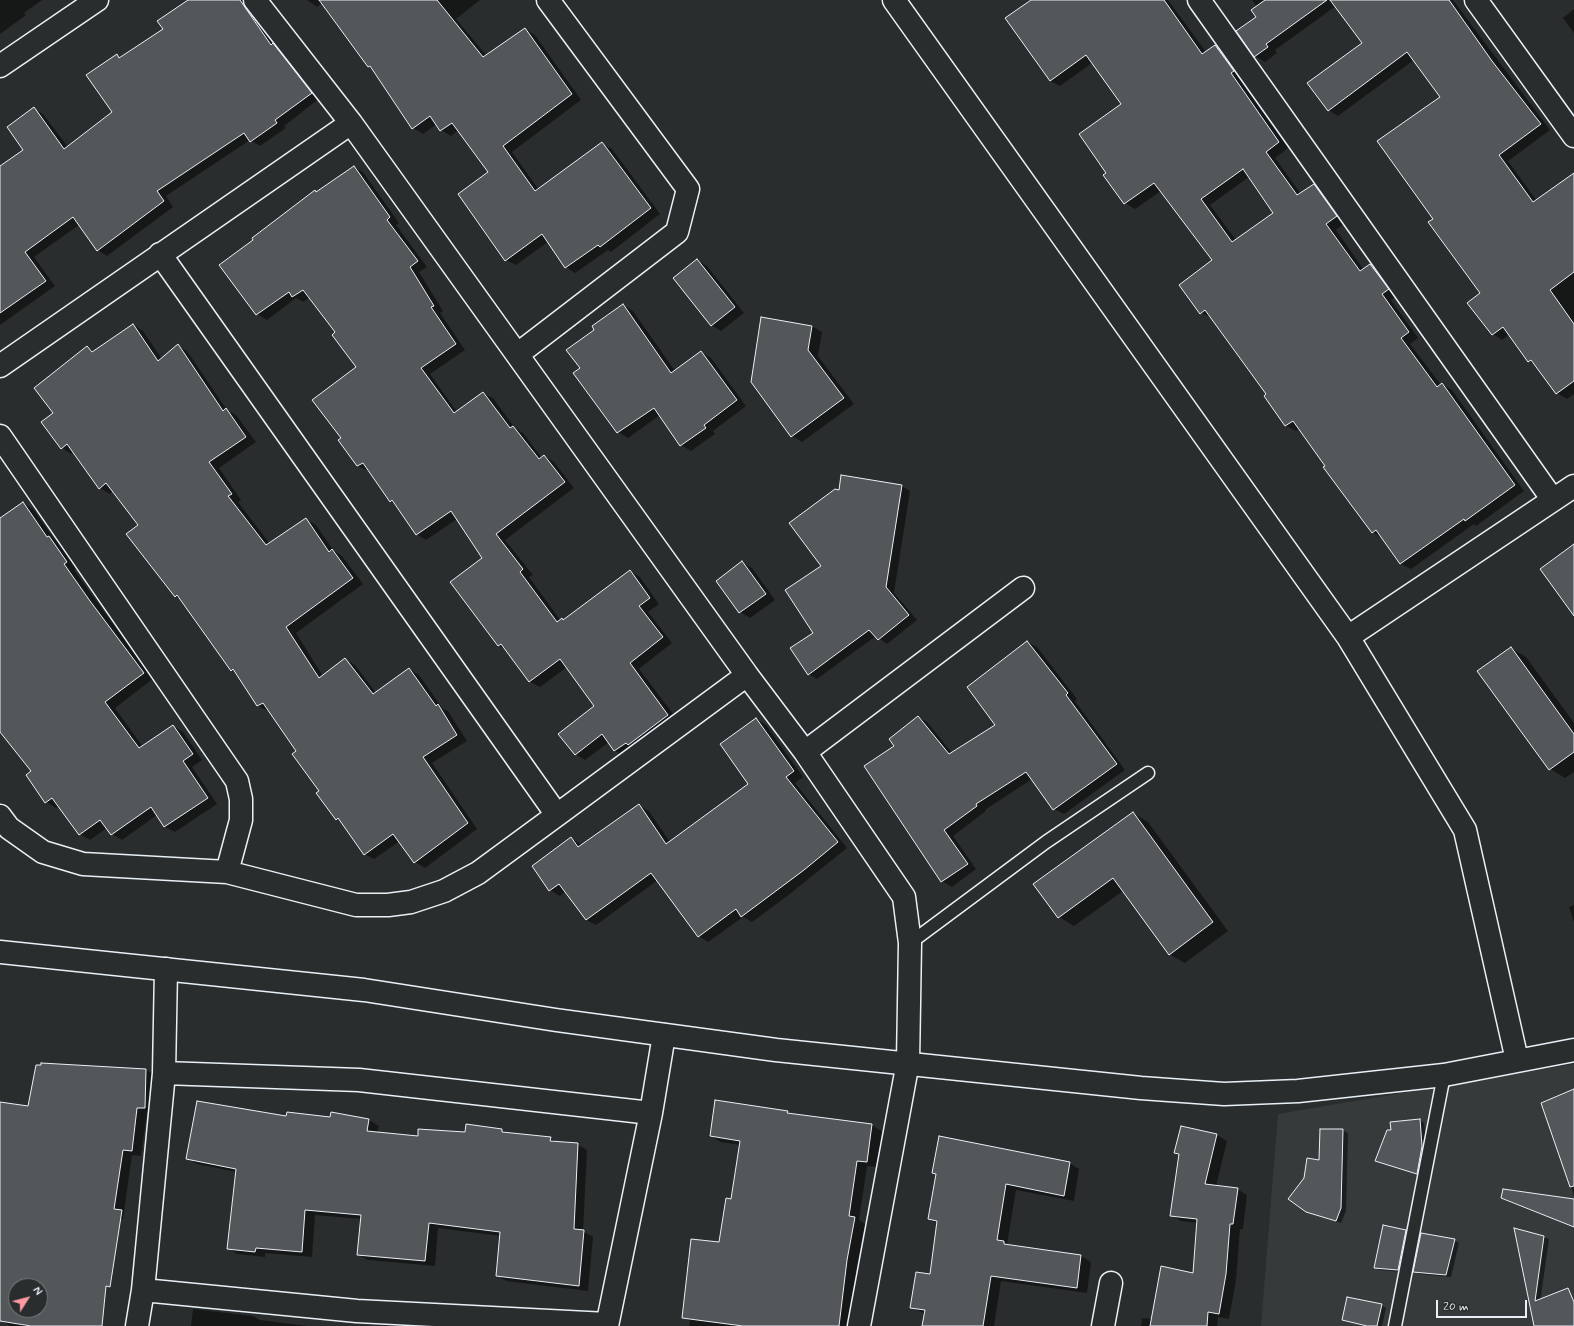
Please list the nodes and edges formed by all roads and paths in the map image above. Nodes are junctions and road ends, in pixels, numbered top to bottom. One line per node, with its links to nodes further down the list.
1 (97, 0): 7 (street)
2 (255, 0): 8 (street)
3 (548, 0): 11 (street)
4 (894, 0): 17 (street)
5 (1199, 0): 15 (street)
6 (1476, 0): 9 (street)
7 (0, 66)
8 (351, 123): 10 (street); 11 (street)
9 (1574, 136)
10 (160, 254): 12 (street); 21 (street)
11 (518, 354): 18 (street)
12 (0, 366)
13 (0, 436): 23 (street)
14 (1574, 486): 15 (street)
15 (1553, 500): 17 (street)
16 (1023, 588): 19 (street)
17 (1348, 637): 29 (street)
18 (747, 675): 19 (street); 21 (street)
19 (805, 752): 24 (street)
20 (1148, 773): 24 (lane)
21 (557, 815): 23 (street)
22 (0, 816): 23 (street)
23 (227, 872)
24 (910, 943): 30 (street)
25 (0, 952): 26 (street)
26 (166, 969): 27 (street); 31 (street)
27 (664, 1035): 30 (street); 33 (street)
28 (1574, 1050): 29 (street)
29 (1517, 1060): 32 (street)
30 (908, 1062): 32 (street); 39 (street)
31 (164, 1073): 33 (street); 35 (street)
32 (1444, 1075): 41 (lane)
33 (651, 1112): 37 (street)
34 (1111, 1283): 40 (street)
35 (142, 1290): 36 (street); 38 (street)
36 (356, 1318): 37 (street)
37 (607, 1325)
38 (137, 1326)
39 (859, 1326)
40 (1103, 1326)
41 (1395, 1326)

